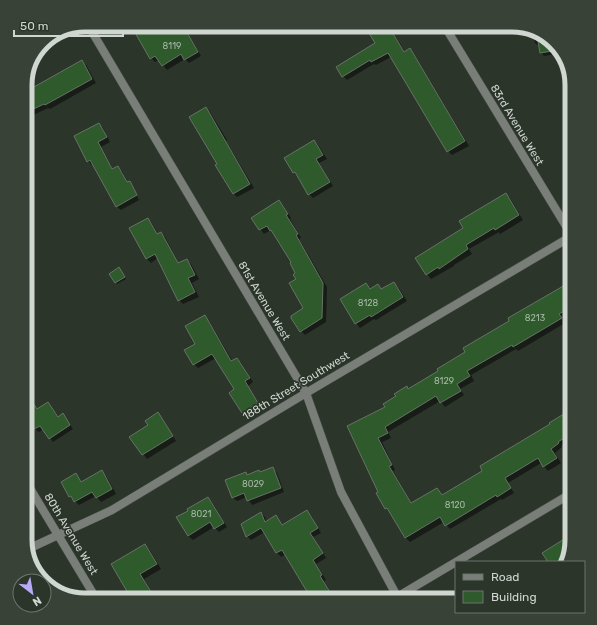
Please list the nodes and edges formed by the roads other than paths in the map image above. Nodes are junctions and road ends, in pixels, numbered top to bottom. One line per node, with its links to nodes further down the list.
1 (92, 32): 5 (street, 81st Avenue West)
2 (448, 32): 3 (street, 83rd Avenue West)
3 (565, 224)
4 (565, 240): 5 (street, 188th Street Southwest)
5 (306, 393): 8 (street, 188th Street Southwest); 13 (street, 81st Avenue West)
6 (32, 491): 8 (street, 80th Avenue West)
7 (565, 497): 10 (street)
8 (59, 535): 9 (street, 188th Street Southwest); 12 (street, 80th Avenue West)
9 (33, 547)
10 (458, 561)
11 (455, 563): 14 (street)
12 (93, 593)
13 (395, 593)
14 (407, 593)

